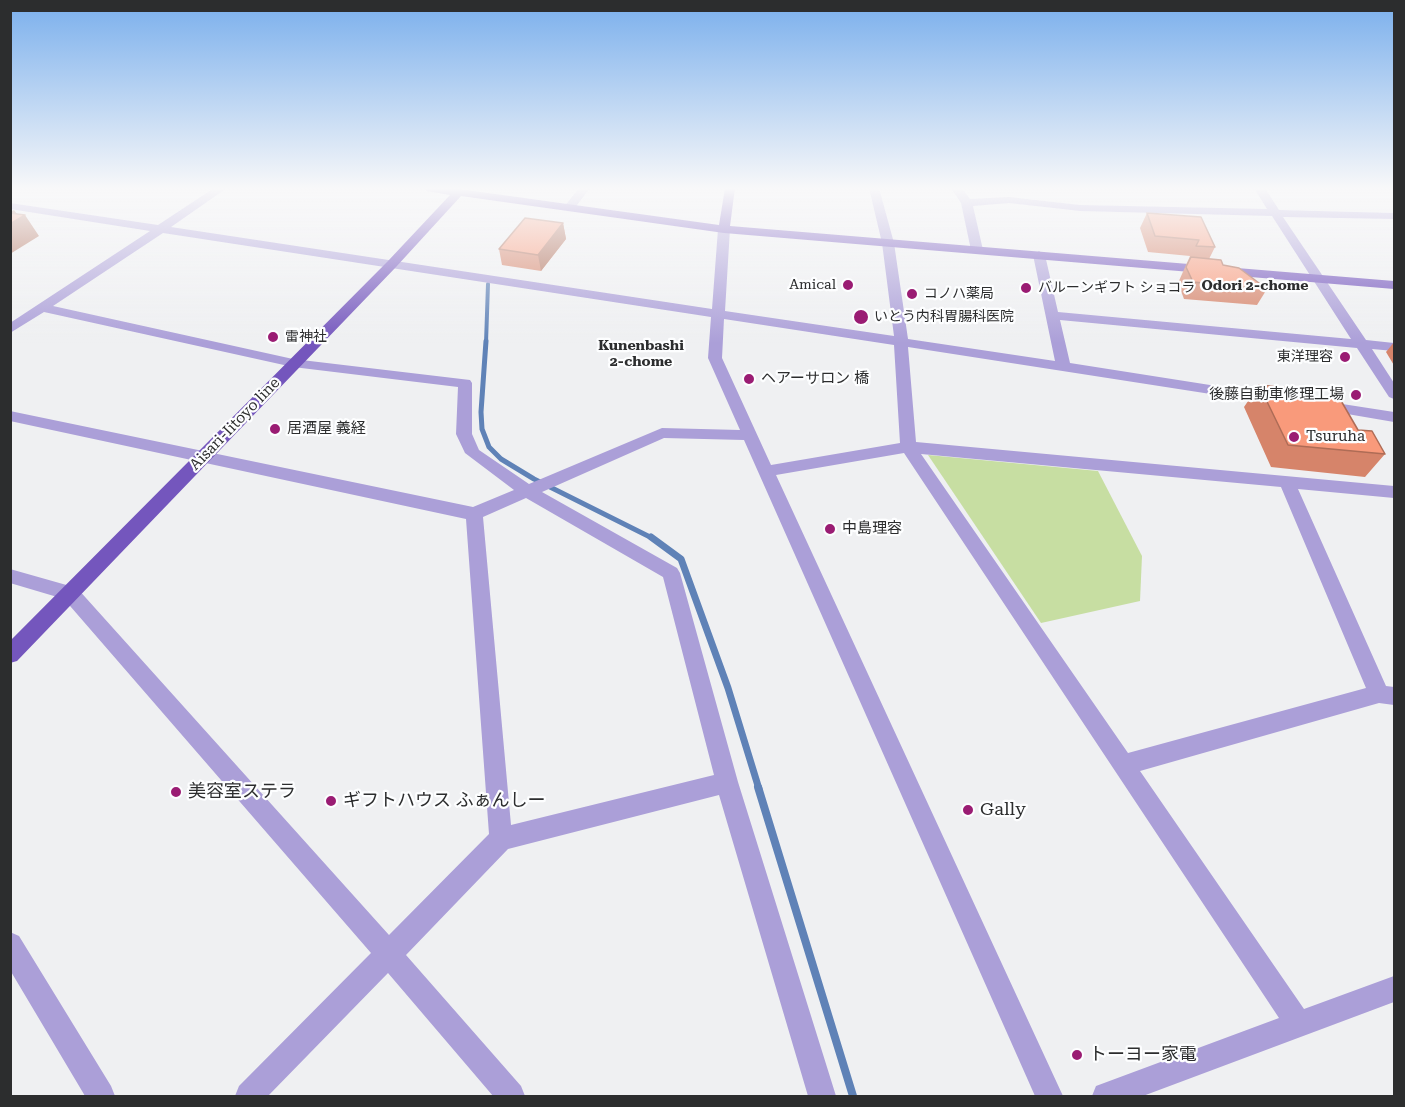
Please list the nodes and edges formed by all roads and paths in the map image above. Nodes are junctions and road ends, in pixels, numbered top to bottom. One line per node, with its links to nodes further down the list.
1 (143, 240): 15 (street)
2 (235, 240): 12 (street)
3 (414, 240): 12 (main road, Aisari-Iitoyo line)
4 (723, 240): 16 (street)
5 (849, 240): 9 (main road)
6 (887, 240): 9 (street)
7 (975, 240): 10 (street)
8 (1293, 240): 13 (street)
9 (888, 243): 10 (main road); 19 (street)
10 (977, 250): 11 (main road)
11 (1039, 255): 13 (main road); 17 (street)
12 (392, 264): 16 (street); 22 (main road, Aisari-Iitoyo line)
13 (1319, 279): 14 (main road); 20 (street)
14 (1395, 285)
15 (42, 308): 18 (street); 22 (street)
16 (717, 315): 19 (street); 29 (street)
17 (1052, 315): 20 (street); 23 (street)
18 (10, 330)
19 (901, 340): 23 (street); 30 (street)
20 (1360, 344): 21 (street); 24 (street)
21 (1395, 347)
22 (293, 363): 31 (main road, Aisari-Iitoyo line); 34 (street)
23 (1063, 366): 25 (street)
24 (1395, 394)
25 (1288, 401)
26 (1312, 404): 28 (street)
27 (10, 416): 31 (street)
28 (1395, 417)
29 (749, 435): 32 (street); 34 (street)
30 (908, 447): 32 (street); 33 (street); 41 (street)
31 (205, 456): 36 (street); 38 (main road, Aisari-Iitoyo line)
32 (767, 471): 52 (street)
33 (1287, 482): 35 (street); 40 (street)
34 (529, 492): 36 (street); 42 (street)
35 (1395, 492)
36 (474, 514): 43 (street)
37 (10, 576): 38 (street)
38 (70, 593): 39 (main road, Aisari-Iitoyo line); 45 (street)
39 (10, 655)
40 (1387, 695): 41 (street)
41 (1123, 765): 47 (street)
42 (727, 782): 43 (street); 51 (street)
43 (501, 839): 45 (street)
44 (10, 945): 48 (street)
45 (388, 954): 49 (street); 50 (street)
46 (1395, 989): 47 (street)
47 (1299, 1025): 53 (street)
48 (101, 1096)
49 (249, 1096)
50 (511, 1096)
51 (822, 1096)
52 (1048, 1096)
53 (1106, 1096)

